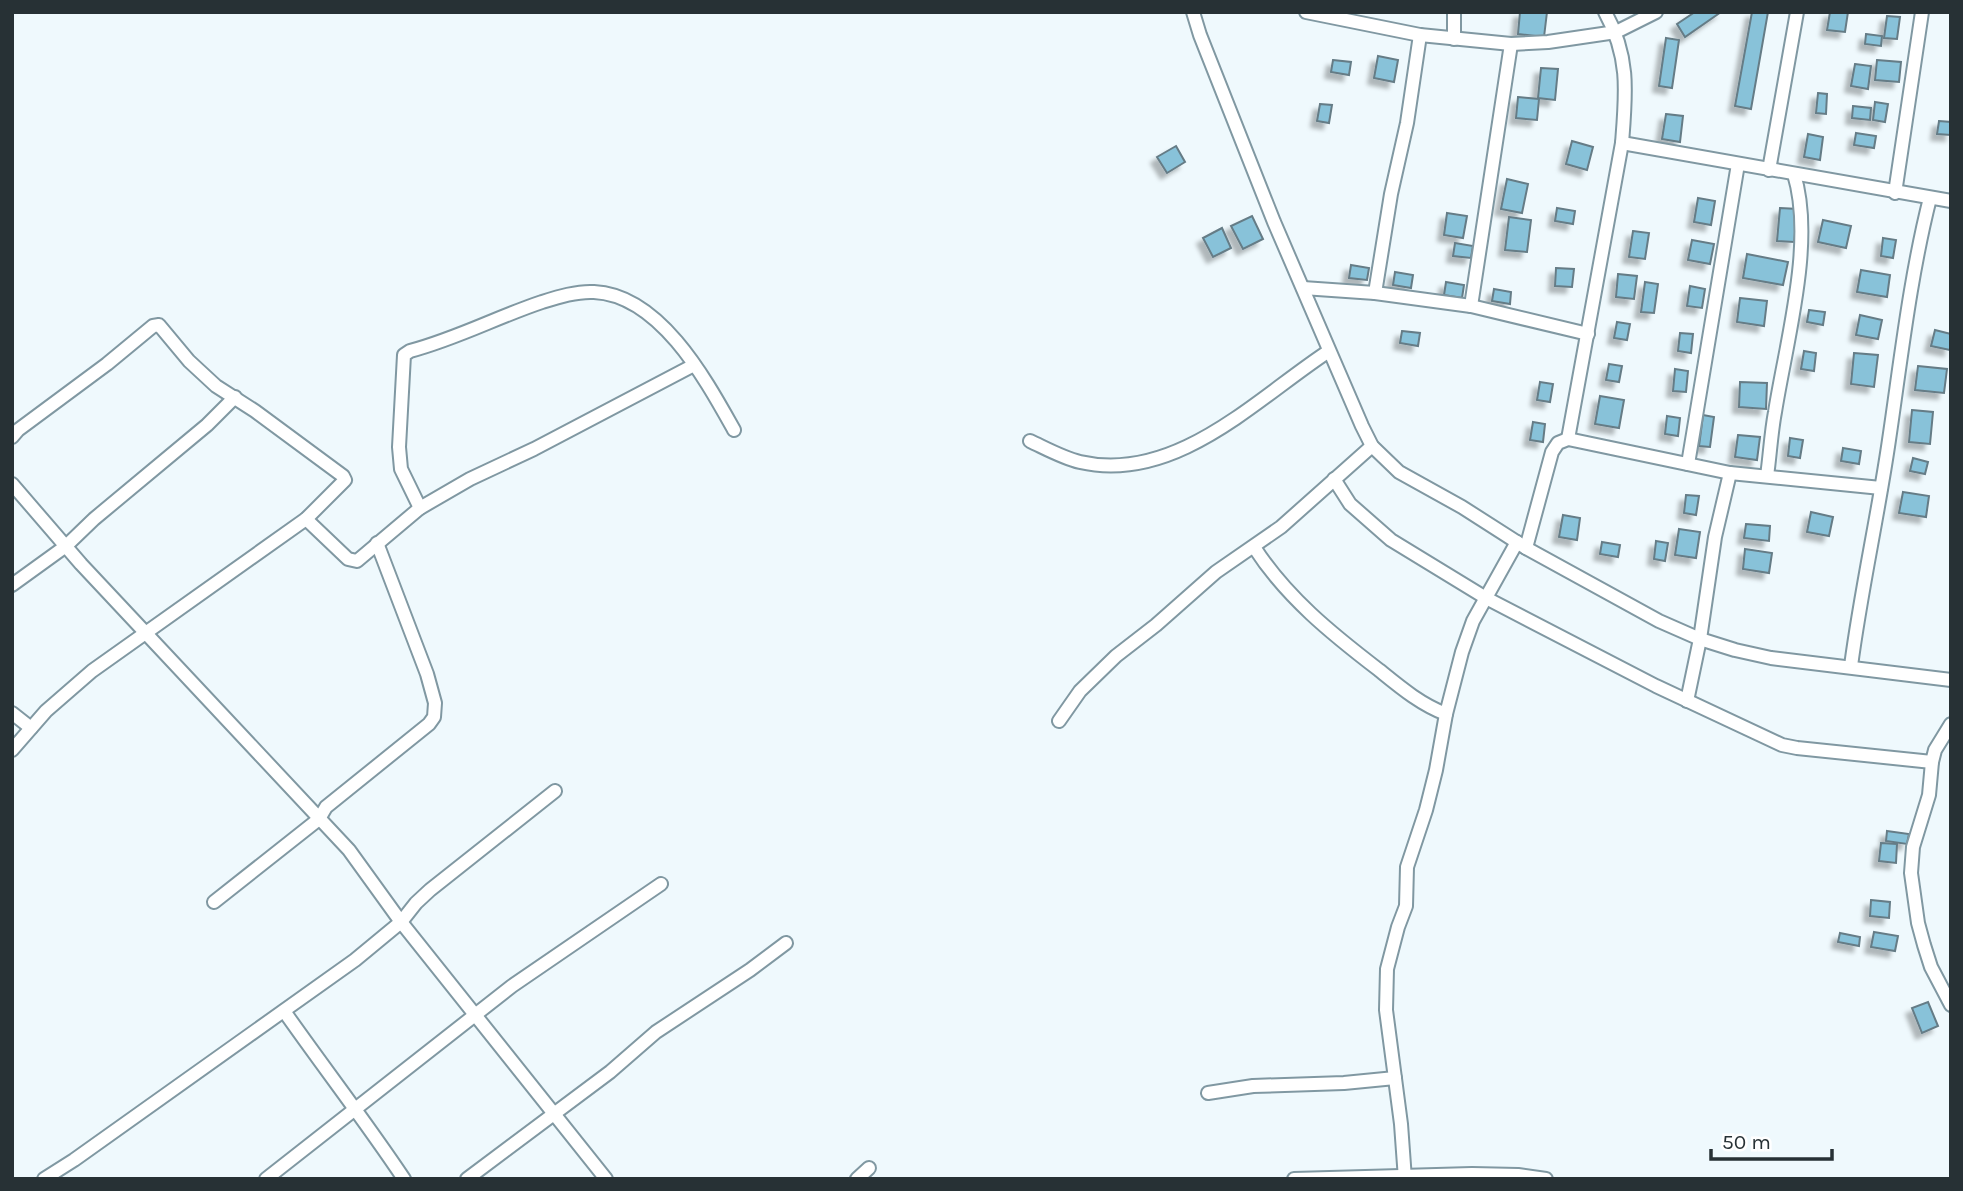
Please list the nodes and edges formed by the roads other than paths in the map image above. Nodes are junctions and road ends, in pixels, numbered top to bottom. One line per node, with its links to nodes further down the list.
1 (1193, 12): 19 (street)
2 (1306, 12): 9 (street)
3 (1454, 12): 10 (street)
4 (1605, 12): 8 (street)
5 (1656, 12): 8 (street)
6 (1797, 12): 14 (street)
7 (1922, 12): 16 (street)
8 (1616, 32): 11 (street); 12 (street)
9 (1420, 35): 10 (street); 20 (street)
10 (1454, 39): 11 (street)
11 (1511, 44): 21 (street)
12 (1622, 143): 13 (street); 22 (street)
13 (1738, 164): 14 (street); 31 (street)
14 (1769, 170): 15 (street)
15 (1794, 174): 16 (street); 33 (street)
16 (1895, 192): 17 (street)
17 (1930, 198): 18 (street); 36 (street)
18 (1951, 201)
19 (1303, 288): 20 (street); 23 (street)
20 (1375, 293): 21 (street)
21 (1471, 306): 22 (street)
22 (1588, 334): 28 (street)
23 (1329, 351): 29 (street); 30 (street)
24 (694, 365): 26 (street); 37 (street); 37 (street)
25 (235, 397): 27 (street); 38 (street); 41 (street)
26 (734, 430)
27 (12, 438)
28 (1568, 439): 31 (street); 40 (street)
29 (1030, 442)
30 (1372, 446): 34 (street); 40 (street)
31 (1688, 464): 32 (street)
32 (1730, 472): 33 (street); 46 (street)
33 (1767, 476): 36 (street)
34 (1334, 479): 42 (street); 44 (street)
35 (12, 484): 41 (street)
36 (1881, 488): 47 (street)
37 (420, 508): 39 (street)
38 (306, 519): 39 (street); 45 (street)
39 (377, 543): 58 (street)
40 (1522, 545): 44 (street); 46 (street)
41 (66, 546): 43 (street); 45 (street)
42 (1254, 547): 51 (street); 52 (street)
43 (12, 585)
44 (1486, 598): 49 (street); 51 (street)
45 (146, 632): 54 (street); 58 (street)
46 (1700, 639): 47 (street); 49 (street)
47 (1852, 666): 48 (street)
48 (1951, 680)
49 (1687, 701): 56 (street)
50 (12, 713): 54 (street)
51 (1446, 714): 66 (street)
52 (1059, 721)
53 (1951, 724): 56 (street)
54 (31, 728): 55 (street)
55 (12, 750)
56 (1932, 762): 63 (street)
57 (555, 791): 61 (street)
58 (319, 819): 60 (street); 61 (street)
59 (661, 884): 65 (street)
60 (214, 902)
61 (401, 922): 64 (street); 65 (street)
62 (786, 943): 69 (street)
63 (1951, 1005)
64 (284, 1011): 68 (street); 72 (street)
65 (476, 1015): 68 (street); 69 (street)
66 (1395, 1078): 67 (street); 71 (street)
67 (1208, 1093)
68 (355, 1107): 73 (street); 74 (street)
69 (553, 1113): 75 (street); 76 (street)
70 (869, 1168): 77 (street)
71 (1405, 1177): 78 (street); 79 (street)
72 (44, 1179)
73 (266, 1179)
74 (404, 1179)
75 (467, 1179)
76 (606, 1179)
77 (857, 1179)
78 (1294, 1179)
79 (1546, 1179)

